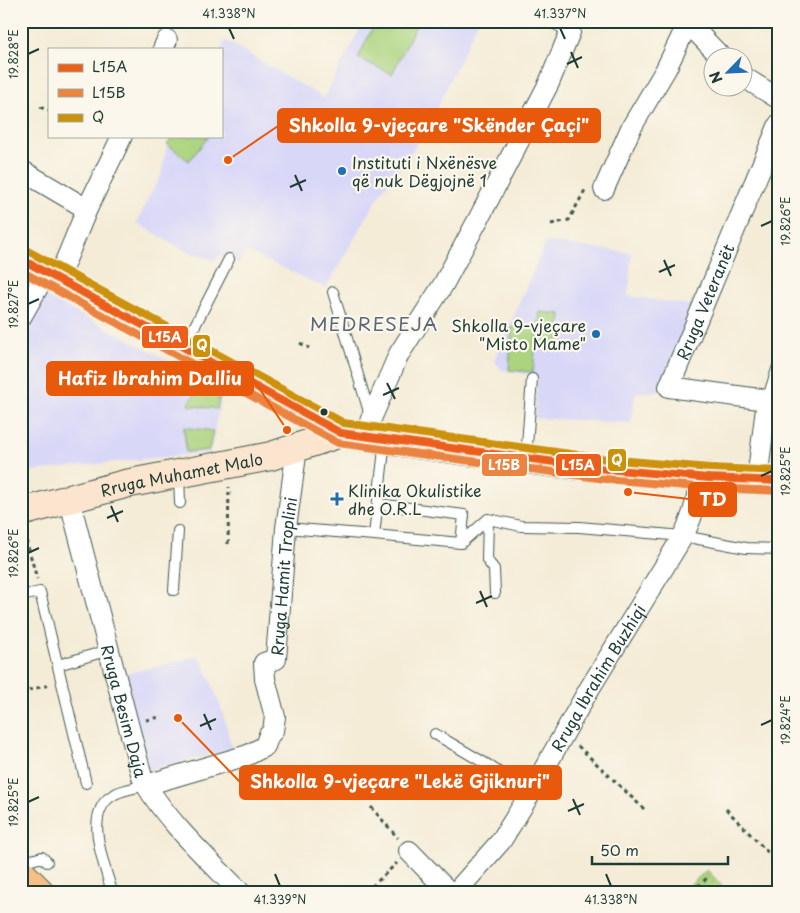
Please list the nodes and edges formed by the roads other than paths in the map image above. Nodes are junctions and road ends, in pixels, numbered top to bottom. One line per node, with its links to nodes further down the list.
1 (549, 21): 3 (lane)
2 (688, 22): 4 (street); 10 (street)
3 (573, 27): 21 (street)
4 (713, 48)
5 (752, 82): 6 (street)
6 (779, 99)
7 (779, 124): 20 (street, Rruga Veteranët)
8 (121, 138): 11 (street)
9 (21, 170): 11 (street)
10 (604, 189)
11 (87, 209): 14 (street)
12 (21, 259): 14 (main road)
13 (229, 259): 17 (lane)
14 (52, 276): 16 (street); 17 (main road)
15 (333, 292): 21 (lane)
16 (21, 317)
17 (184, 347): 21 (main road)
18 (779, 363): 20 (lane)
19 (532, 379): 23 (lane)
20 (766, 400): 26 (street)
21 (366, 432): 22 (main road, Rruga Muhamet Malo); 23 (main road); 29 (lane)
22 (297, 448): 24 (main road, Rruga Muhamet Malo); 32 (street, Rruga Hamit Troplini)
23 (526, 459): 25 (main road)
24 (179, 474): 27 (main road, Rruga Muhamet Malo); 28 (lane)
25 (698, 478): 26 (main road); 36 (street, Rruga Ibrahim Buzhiqi)
26 (768, 481)
27 (69, 498): 31 (main road, Rruga Muhamet Malo); 43 (street, Rruga Besim Daja)
28 (180, 503)
29 (378, 504): 35 (lane); 37 (lane)
30 (488, 519): 36 (lane); 37 (lane); 41 (lane)
31 (22, 520)
32 (286, 528): 34 (lane); 47 (street, Rruga Hamit Troplini)
33 (178, 531): 40 (lane)
34 (348, 533): 35 (lane); 38 (lane)
35 (374, 535): 37 (lane)
36 (683, 536): 39 (lane); 48 (street, Rruga Ibrahim Buzhiqi)
37 (460, 543)
38 (348, 544)
39 (779, 549)
40 (174, 590)
41 (494, 593)
42 (21, 596): 44 (lane)
43 (109, 650): 44 (lane); 47 (street, Rruga Besim Daja)
44 (58, 664): 46 (lane)
45 (434, 734): 48 (lane)
46 (86, 783)
47 (146, 785): 54 (lane); 55 (street, Rruga Besim Daja)
48 (530, 794): 57 (street, Rruga Ibrahim Buzhiqi)
49 (409, 851): 56 (street)
50 (21, 862): 51 (lane)
51 (47, 862)
52 (21, 873): 53 (main road)
53 (40, 892)
54 (112, 892)
55 (240, 892)
56 (449, 892)
57 (456, 892)

